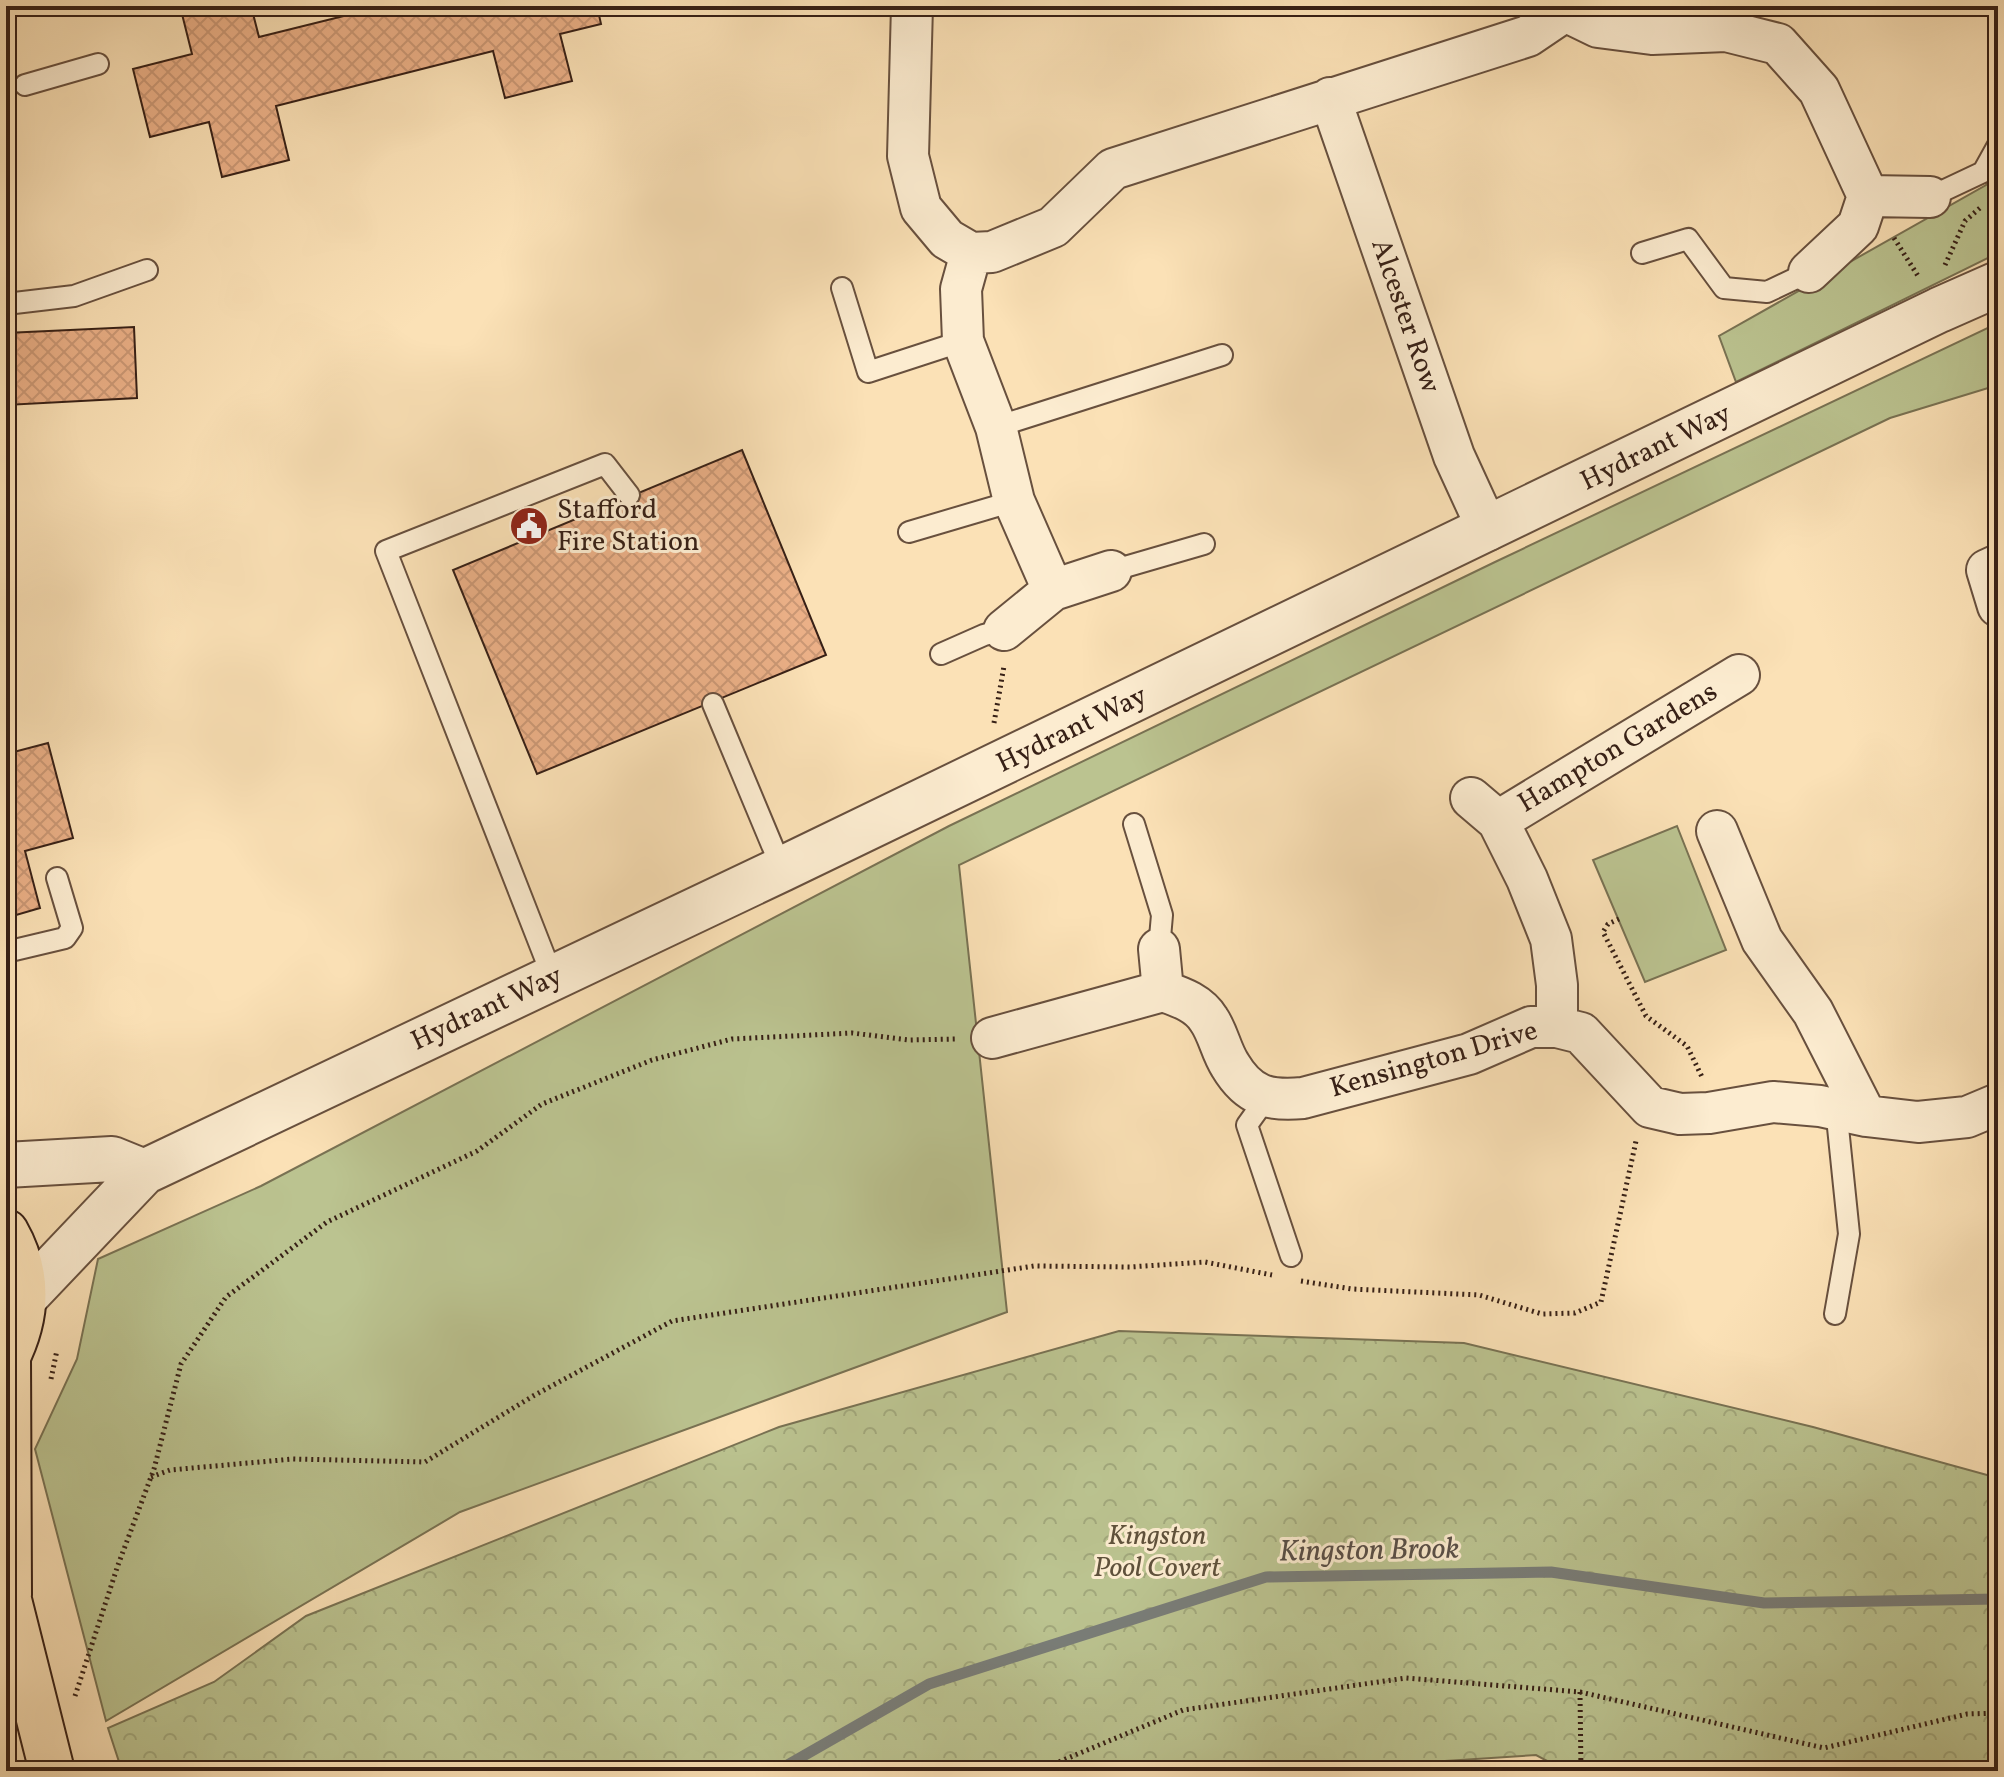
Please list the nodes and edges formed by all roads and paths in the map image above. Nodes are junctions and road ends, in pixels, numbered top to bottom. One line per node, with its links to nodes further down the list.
1 (912, 6): 10 (street)
2 (1564, 8): 5 (street); 7 (street)
3 (98, 64): 4 (lane)
4 (25, 85)
5 (1330, 98): 10 (street); 23 (street, Alcester Row)
6 (1998, 145): 8 (lane)
7 (1868, 196): 8 (street); 13 (street); 17 (path)
8 (1930, 197)
9 (1987, 202): 17 (path)
10 (971, 253): 18 (street)
11 (1642, 253): 13 (lane)
12 (147, 270): 16 (lane)
13 (1809, 272)
14 (1998, 284): 17 (street, Hydrant Way)
15 (842, 288): 18 (lane)
16 (6, 304)
17 (1939, 310): 23 (street, Hydrant Way)
18 (963, 341): 20 (street)
19 (1222, 355): 20 (lane)
20 (996, 427): 22 (street)
21 (629, 495): 42 (lane)
22 (1014, 501): 24 (lane); 28 (street)
23 (1488, 530): 37 (street, Hydrant Way)
24 (909, 532)
25 (1204, 544): 27 (lane)
26 (1998, 565): 29 (street)
27 (1111, 571): 28 (street)
28 (1053, 590): 30 (street)
29 (1998, 606)
30 (1008, 626): 31 (lane); 34 (path)
31 (941, 654)
32 (1739, 675): 44 (street, Hampton Gardens)
33 (713, 704): 37 (lane)
34 (994, 724)
35 (1134, 824): 40 (lane)
36 (1717, 831): 49 (street)
37 (782, 869): 42 (street, Hydrant Way)
38 (57, 878): 41 (lane)
39 (1619, 919): 50 (path)
40 (1159, 949): 43 (street)
41 (6, 952)
42 (553, 978): 52 (street, Hydrant Way)
43 (1163, 991): 45 (street); 46 (street)
44 (1557, 1027): 46 (street, Kensington Drive); 48 (street, Kensington Drive)
45 (992, 1038): 62 (path)
46 (1267, 1097): 54 (lane)
47 (1998, 1104): 49 (street)
48 (1650, 1107): 50 (street); 56 (path)
49 (1851, 1112): 50 (street); 58 (lane)
50 (1709, 1113)
51 (6, 1165): 52 (street)
52 (144, 1172): 57 (street, Hydrant Way)
53 (6, 1232): 57 (highway)
54 (1291, 1256)
55 (1277, 1276): 62 (path)
56 (1291, 1279)
57 (26, 1296): 60 (highway)
58 (1835, 1314)
59 (60, 1337): 61 (path)
60 (7, 1358): 63 (highway)
61 (49, 1393)
62 (151, 1477): 65 (path)
63 (8, 1592): 67 (highway)
64 (1580, 1692): 66 (path); 68 (path); 69 (path)
65 (74, 1697)
66 (1998, 1713)
67 (52, 1771)
68 (1037, 1771)
69 (1581, 1771)

